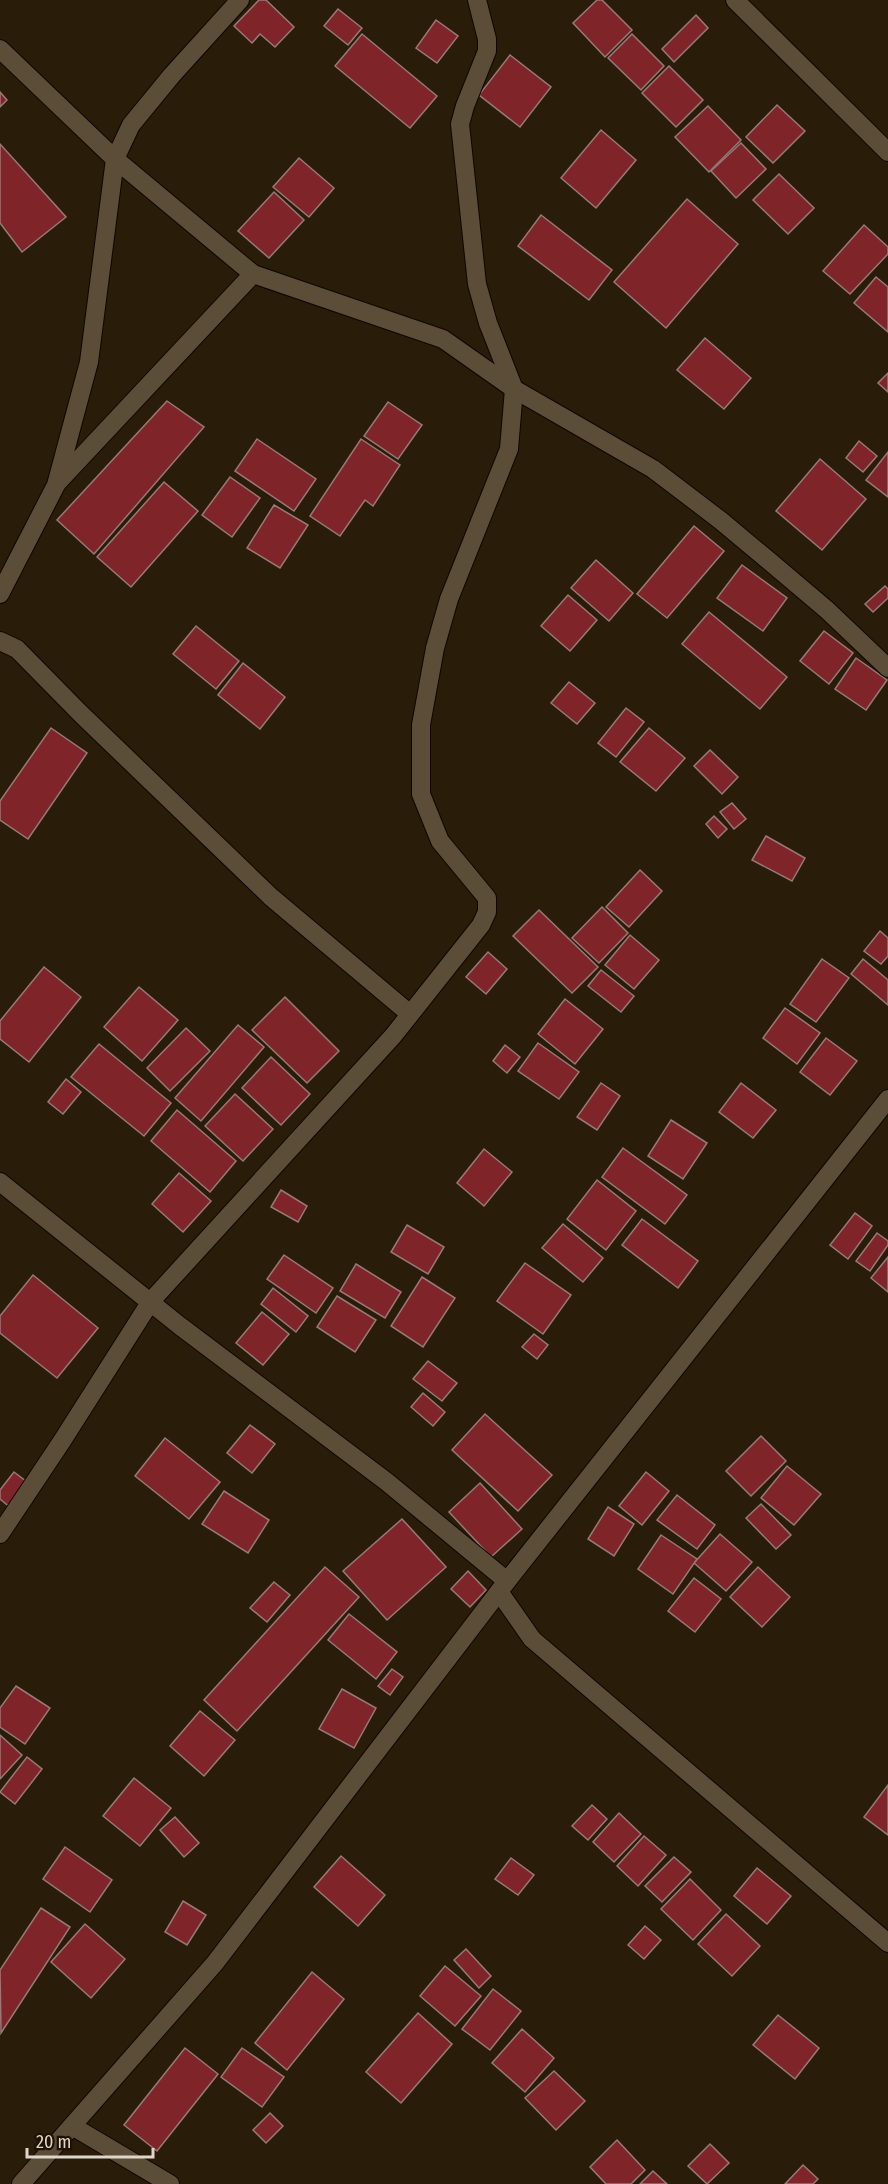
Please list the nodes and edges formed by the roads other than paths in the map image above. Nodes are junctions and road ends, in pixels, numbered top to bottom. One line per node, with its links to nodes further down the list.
1 (240, 0): 6 (street)
2 (477, 0): 8 (street)
3 (735, 0): 5 (street)
4 (0, 50): 6 (street)
5 (888, 152)
6 (115, 159): 7 (street); 9 (street)
7 (253, 274): 8 (street); 9 (street)
8 (514, 389): 12 (street); 13 (street)
9 (56, 485): 10 (street)
10 (0, 594)
11 (0, 641): 13 (street)
12 (888, 668)
13 (410, 1014): 16 (street)
14 (888, 1098): 18 (street)
15 (0, 1182): 16 (street)
16 (151, 1301): 17 (street); 18 (street)
17 (0, 1534)
18 (503, 1587): 19 (street); 20 (street)
19 (888, 1943)
20 (72, 2126): 21 (street); 22 (street)
21 (21, 2184)
22 (170, 2184)

